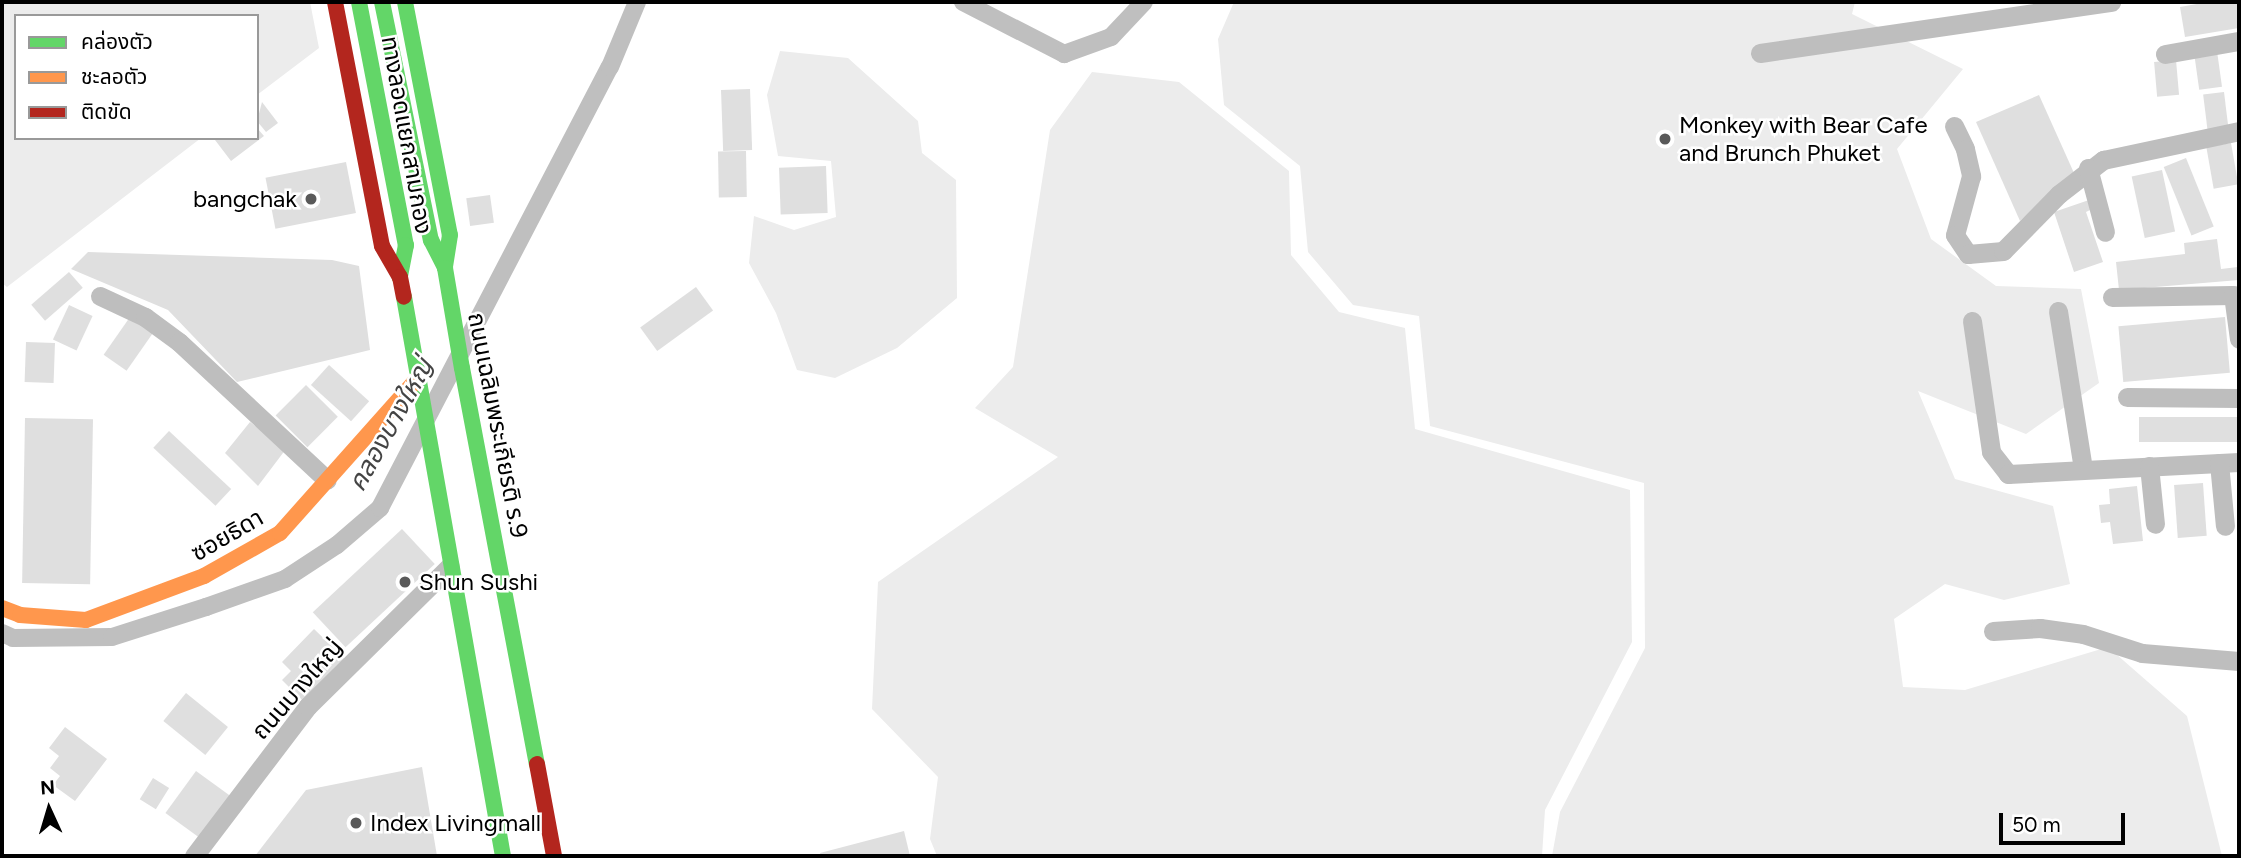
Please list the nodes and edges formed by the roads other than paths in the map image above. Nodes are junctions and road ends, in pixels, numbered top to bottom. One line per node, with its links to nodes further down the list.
1 (335, 2): 14 (main road)
2 (359, 2): 14 (main road, ทางลอดแยกสามกอง)
3 (382, 2): 13 (main road, ทางลอดแยกสามกอง)
4 (405, 2): 13 (main road, ถนนเฉลิมพระเกียรติ ร.9)
5 (2111, 2): 7 (street)
6 (2239, 41): 8 (street)
7 (1760, 53)
8 (2165, 54)
9 (1954, 126): 11 (street)
10 (2239, 131): 11 (street)
11 (2088, 168): 12 (street)
12 (2105, 232)
13 (445, 268): 36 (main road, ถนนเฉลิมพระเกียรติ ร.9)
14 (400, 277): 20 (main road)
15 (100, 296): 27 (street)
16 (2112, 297): 19 (street)
17 (2058, 311): 26 (street)
18 (1972, 321): 26 (street)
19 (2239, 339)
20 (417, 379): 27 (main road, ซอยธิดา); 30 (main road)
21 (2127, 397): 22 (street)
22 (2239, 398)
23 (2239, 462): 24 (street)
24 (2219, 463): 25 (street); 29 (street)
25 (2150, 466): 26 (street); 28 (street)
26 (2083, 469)
27 (327, 480): 31 (main road, ซอยธิดา)
28 (2155, 524)
29 (2225, 526)
30 (450, 566): 34 (street, ถนนบางใหญ่); 35 (main road)
31 (2, 608)
32 (1993, 631): 33 (street)
33 (2239, 662)
34 (194, 856)
35 (503, 856)
36 (554, 856)

